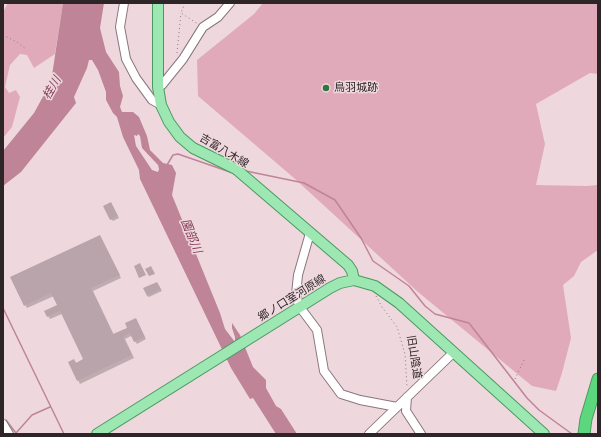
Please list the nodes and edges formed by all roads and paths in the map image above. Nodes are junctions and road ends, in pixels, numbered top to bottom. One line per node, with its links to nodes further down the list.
1 (4, 3): 6 (path)
2 (124, 3): 13 (street)
3 (158, 3): 12 (main road, 吉富八木線)
4 (185, 3): 7 (path)
5 (230, 3): 8 (street)
6 (3, 6)
7 (181, 13): 8 (path); 11 (path)
8 (204, 27): 12 (street)
9 (3, 35): 10 (path)
10 (26, 49)
11 (177, 53)
12 (158, 87): 13 (main road, 吉富八木線)
13 (161, 104): 14 (main road, 吉富八木線)
14 (310, 233): 15 (main road, 吉富八木線); 17 (street)
15 (354, 280): 16 (main road); 17 (main road, 郷ノ口室河原線)
16 (375, 286): 18 (main road); 22 (path, 旧山陰道)
17 (299, 306): 23 (street); 26 (main road, 郷ノ口室河原線)
18 (454, 352): 22 (street); 29 (main road)
19 (525, 358): 20 (path)
20 (515, 379)
21 (598, 379): 30 (highway)
22 (407, 397): 23 (street); 28 (street)
23 (397, 407): 27 (street)
24 (3, 424): 25 (street)
25 (9, 434)
26 (97, 434)
27 (369, 434)
28 (421, 434)
29 (544, 434)
30 (584, 434)

